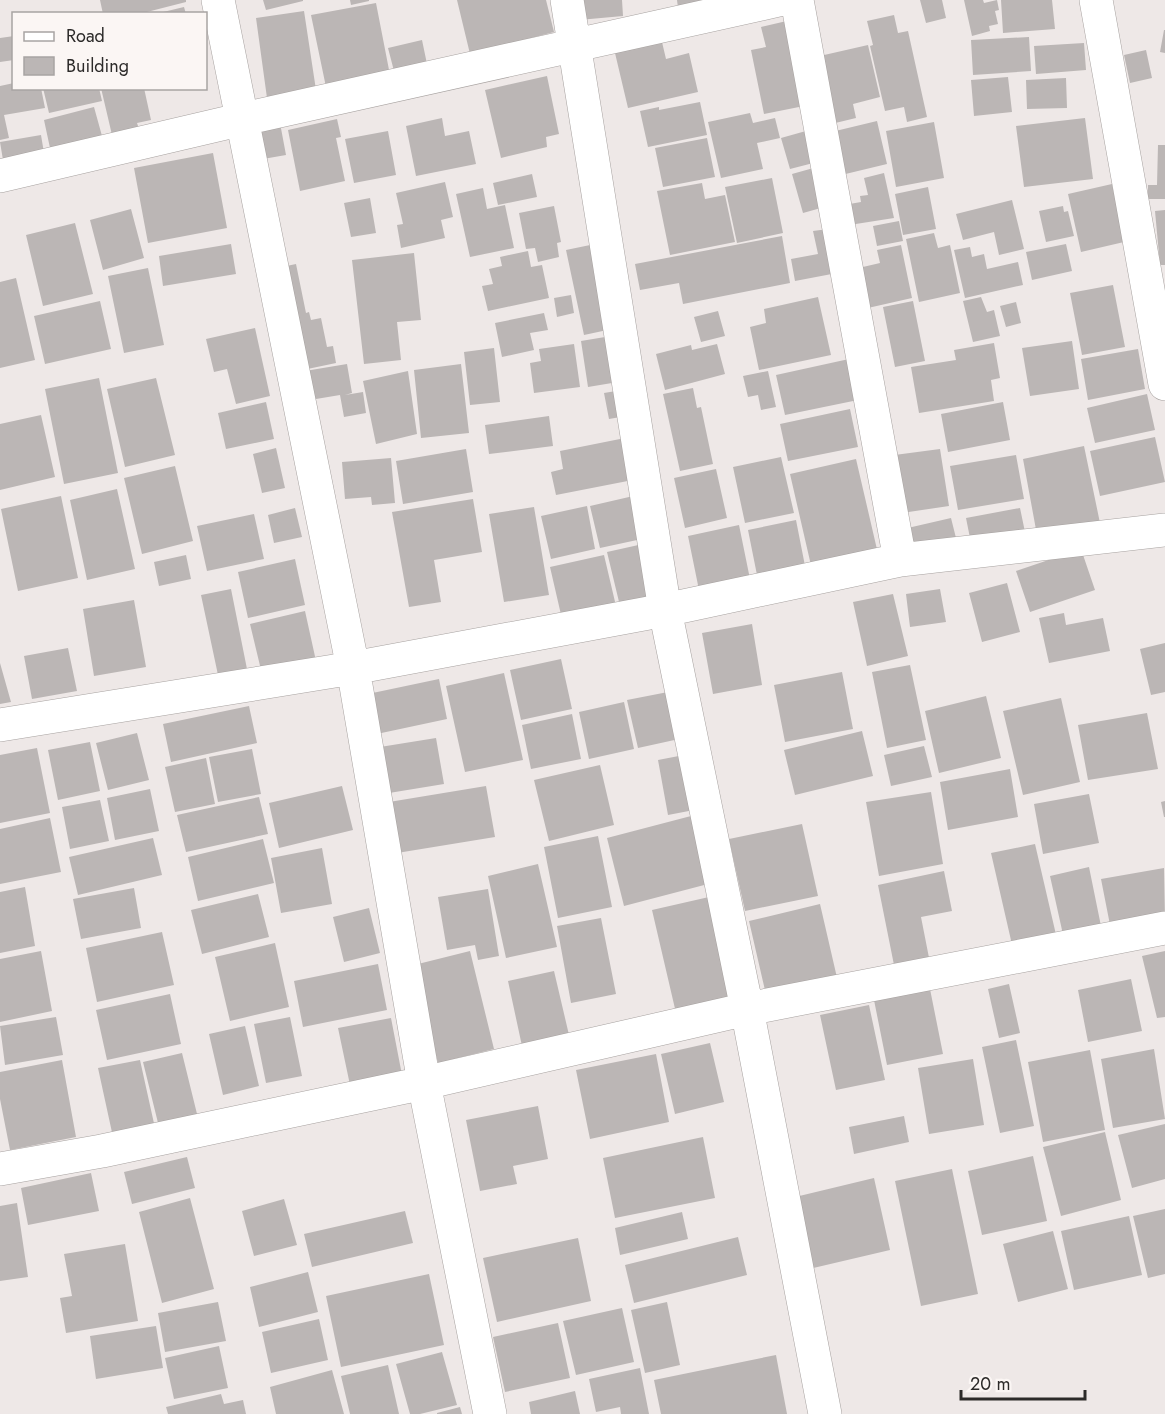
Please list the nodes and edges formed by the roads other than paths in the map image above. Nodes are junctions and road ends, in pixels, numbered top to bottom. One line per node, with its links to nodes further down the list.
1 (218, 0): 7 (street)
2 (567, 0): 6 (street)
3 (779, 0): 6 (street)
4 (797, 0): 11 (street)
5 (1096, 0): 9 (street)
6 (573, 45): 7 (street); 12 (street)
7 (243, 119): 8 (street); 13 (street)
8 (0, 176)
9 (1165, 384)
10 (1165, 530): 11 (street)
11 (900, 560): 12 (street)
12 (665, 610): 13 (street); 16 (street)
13 (353, 668): 14 (street); 17 (street)
14 (0, 725)
15 (1165, 928): 16 (street)
16 (747, 1009): 17 (street); 20 (street)
17 (424, 1083): 18 (street); 19 (street)
18 (0, 1169)
19 (490, 1414)
20 (825, 1414)

